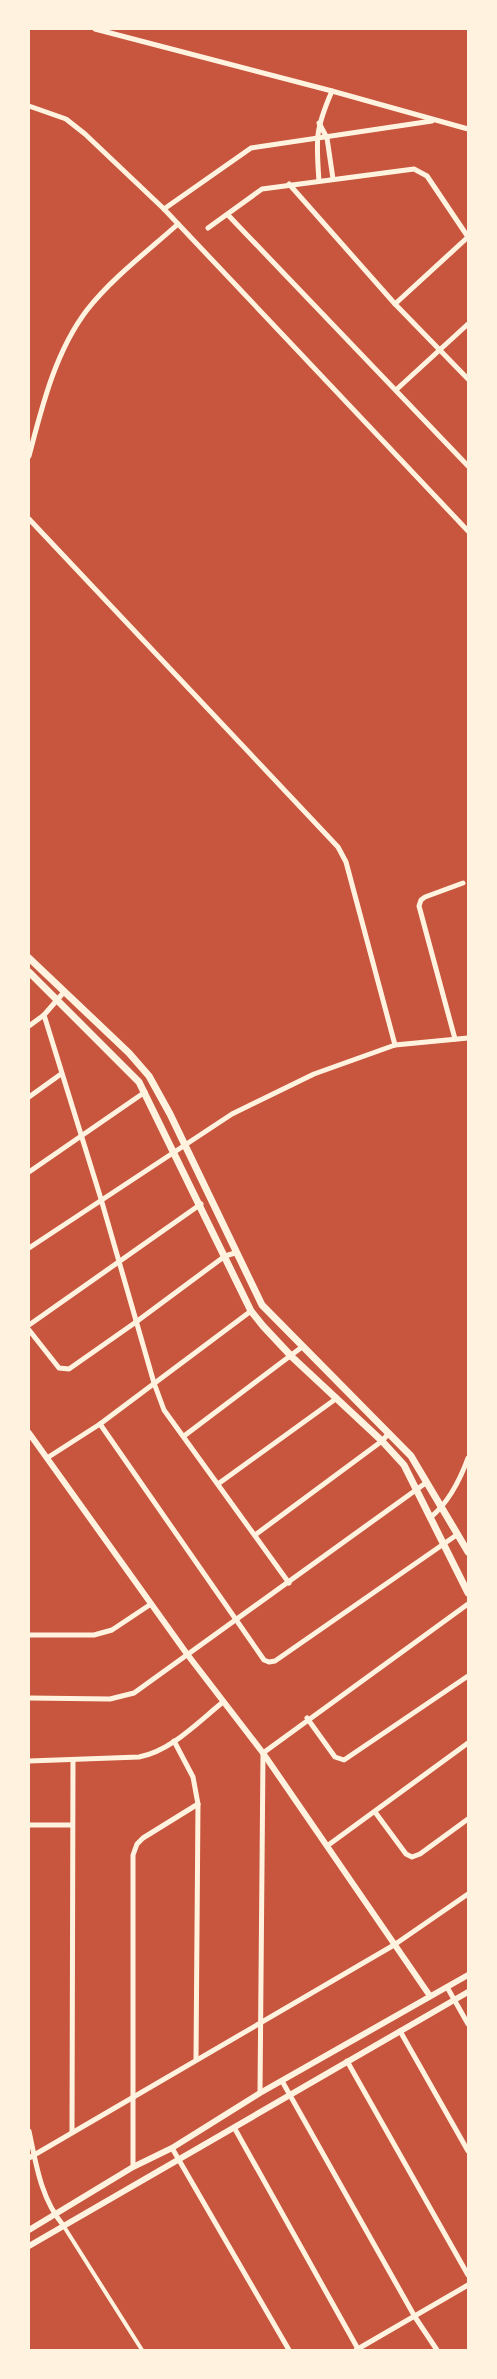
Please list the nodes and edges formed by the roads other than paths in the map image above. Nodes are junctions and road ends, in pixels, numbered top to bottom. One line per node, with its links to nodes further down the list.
1 (95, 29): 2 (street)
2 (332, 91): 4 (street); 5 (street)
3 (29, 106): 12 (street)
4 (435, 121): 6 (street); 7 (street)
5 (318, 122): 7 (street); 8 (street)
6 (468, 129)
7 (327, 138): 8 (street); 9 (street)
8 (316, 139): 10 (street); 12 (street)
9 (333, 179): 10 (street); 16 (street)
10 (319, 181): 11 (street)
11 (289, 184): 13 (street); 17 (street)
12 (164, 209): 14 (street)
13 (228, 215): 15 (street); 21 (street)
14 (178, 224): 22 (street); 25 (street)
15 (208, 228)
16 (468, 237): 17 (street)
17 (395, 304): 19 (street)
18 (468, 324): 19 (street)
19 (440, 350): 20 (street); 21 (street)
20 (468, 380)
21 (397, 390): 23 (street)
22 (29, 456)
23 (468, 466)
24 (29, 519): 35 (street)
25 (468, 531)
26 (463, 883): 34 (street)
27 (29, 958): 29 (main road)
28 (29, 972): 30 (main road)
29 (64, 992): 30 (street); 37 (main road)
30 (57, 1000): 31 (street); 38 (main road)
31 (44, 1015): 32 (street); 36 (street)
32 (29, 1026)
33 (468, 1038): 34 (street)
34 (455, 1039): 35 (street)
35 (395, 1045): 42 (street)
36 (61, 1074): 40 (street); 41 (street)
37 (149, 1076): 38 (main road); 42 (main road)
38 (139, 1082): 39 (main road)
39 (146, 1092): 41 (street); 43 (main road)
40 (29, 1097)
41 (81, 1136): 44 (street); 45 (street)
42 (184, 1143): 43 (street); 48 (main road)
43 (174, 1150): 45 (street); 46 (main road)
44 (29, 1172)
45 (102, 1199): 47 (street); 50 (street)
46 (201, 1204): 49 (main road); 50 (street)
47 (29, 1248)
48 (235, 1253): 49 (street); 55 (main road)
49 (225, 1256): 51 (main road); 52 (street)
50 (119, 1260): 52 (street); 53 (street)
51 (252, 1311): 56 (main road); 57 (street)
52 (136, 1322): 54 (street); 57 (street)
53 (29, 1325)
54 (29, 1330)
55 (302, 1347): 56 (street); 61 (main road)
56 (292, 1357): 58 (main road); 62 (street)
57 (154, 1384): 59 (street); 62 (street)
58 (337, 1398): 63 (main road); 67 (street)
59 (100, 1424): 64 (street); 79 (street)
60 (29, 1433): 64 (street)
61 (389, 1433): 63 (street); 66 (main road)
62 (184, 1436): 67 (street)
63 (382, 1440): 68 (main road); 71 (street)
64 (47, 1458): 77 (street)
65 (468, 1458): 69 (street)
66 (427, 1482): 68 (street); 69 (main road)
67 (218, 1484): 71 (street)
68 (418, 1488): 70 (main road); 75 (street)
69 (442, 1508): 70 (street); 72 (main road)
70 (432, 1517): 73 (main road)
71 (255, 1534): 75 (street)
72 (458, 1534): 73 (street); 74 (main road)
73 (444, 1542): 76 (main road); 79 (street)
74 (468, 1552)
75 (289, 1583): 79 (street)
76 (468, 1593)
77 (151, 1604): 80 (street); 81 (street)
78 (468, 1604): 85 (street)
79 (236, 1620): 81 (street)
80 (29, 1635)
81 (187, 1654): 83 (street); 84 (street)
82 (468, 1676): 85 (street)
83 (29, 1698)
84 (223, 1702): 86 (street); 88 (street)
85 (307, 1718): 88 (street)
86 (174, 1741): 89 (street); 91 (street)
87 (468, 1743): 92 (street)
88 (263, 1752): 96 (street); 105 (street)
89 (72, 1760): 90 (street); 95 (street)
90 (29, 1761)
91 (198, 1804): 107 (street); 112 (street)
92 (375, 1812): 93 (street); 96 (street)
93 (468, 1819)
94 (29, 1825): 95 (street)
95 (71, 1825): 115 (street)
96 (327, 1846): 98 (street)
97 (468, 1894): 98 (street)
98 (394, 1945): 102 (street); 105 (street)
99 (468, 1975): 100 (street)
100 (447, 1987): 102 (street); 103 (street)
101 (468, 1992): 103 (street)
102 (430, 1996): 109 (street)
103 (454, 2000): 104 (street); 106 (street)
104 (468, 2024)
105 (259, 2026): 107 (street); 110 (street)
106 (400, 2031): 108 (street); 117 (street)
107 (196, 2058): 112 (street)
108 (347, 2062): 111 (street); 125 (street)
109 (282, 2081): 110 (street); 111 (street)
110 (260, 2093): 116 (street)
111 (290, 2096): 113 (street); 127 (street)
112 (132, 2098): 115 (street); 120 (street)
113 (235, 2129): 119 (street); 130 (street)
114 (29, 2131): 118 (street)
115 (72, 2132): 118 (street)
116 (172, 2148): 119 (street); 120 (street)
117 (468, 2151)
118 (31, 2157): 121 (street)
119 (180, 2160): 122 (street); 129 (street)
120 (133, 2168): 121 (street)
121 (55, 2216): 122 (street); 123 (street)
122 (63, 2225): 124 (street); 128 (street)
123 (29, 2230)
124 (29, 2246)
125 (468, 2275)
126 (468, 2285): 127 (street)
127 (416, 2317): 130 (street); 131 (street)
128 (142, 2350)
129 (289, 2350)
130 (357, 2350)
131 (437, 2350)

